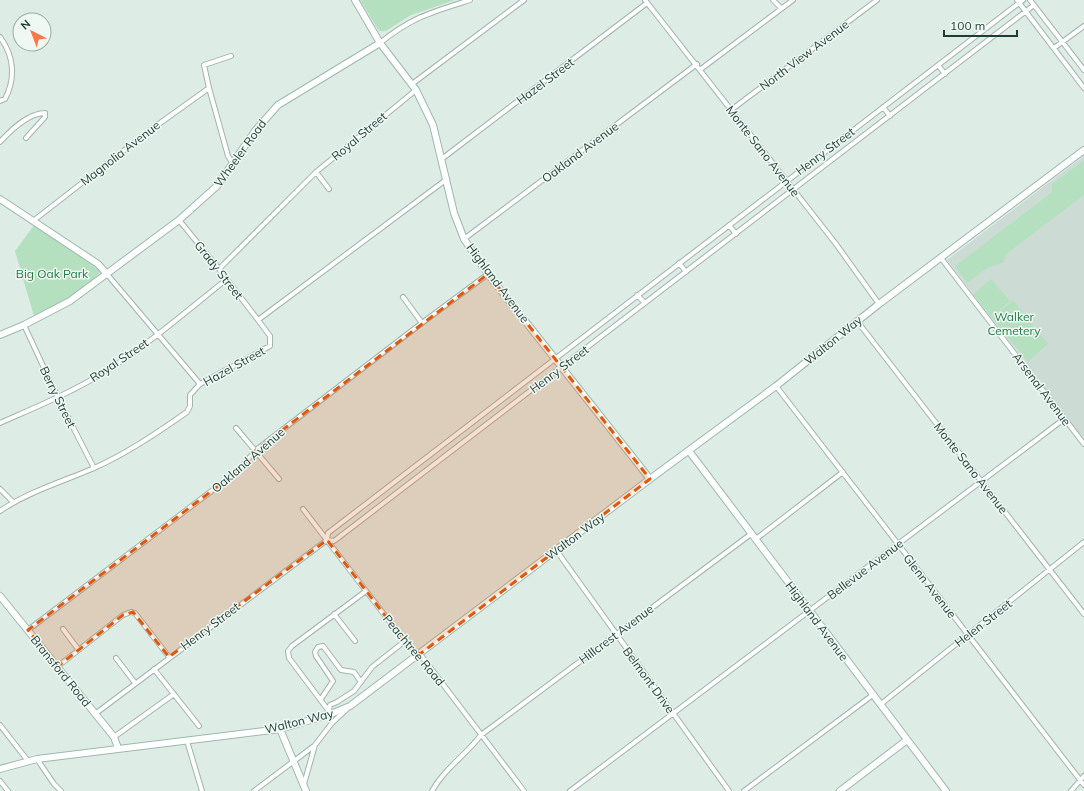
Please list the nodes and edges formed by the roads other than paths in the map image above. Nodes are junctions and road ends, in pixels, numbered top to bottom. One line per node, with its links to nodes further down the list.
1 (355, 0): 17 (main road, Highland Avenue)
2 (470, 0): 17 (street, Wheeler Road)
3 (524, 0): 25 (street)
4 (773, 0): 12 (street)
5 (793, 0): 12 (street)
6 (877, 0): 31 (street, North View Avenue)
7 (1023, 0): 10 (street, Henry Street)
8 (1030, 0): 11 (street)
9 (646, 2): 20 (street, Monte Sano Avenue); 36 (street, Hazel Street)
10 (1018, 2): 13 (street); 21 (street, Henry Street)
11 (1034, 5): 13 (street, Henry Street); 16 (street)
12 (781, 8): 22 (street)
13 (1026, 12): 18 (street); 24 (street, Henry Street)
14 (1084, 26): 16 (street)
15 (0, 37): 29 (street)
16 (1062, 42): 18 (street); 23 (street)
17 (380, 43): 25 (main road, Highland Avenue); 37 (main road, Wheeler Road)
18 (1054, 48): 26 (street)
19 (231, 56): 27 (street)
20 (697, 64): 22 (street, Monte Sano Avenue); 48 (street, Oakland Avenue)
21 (938, 65): 24 (street); 30 (street, Henry Street)
22 (701, 69): 31 (street, Monte Sano Avenue)
23 (1084, 70)
24 (944, 74): 32 (street, Henry Street)
25 (412, 84): 28 (main road, Highland Avenue)
26 (1083, 85)
27 (208, 88): 37 (street); 45 (street, Magnolia Avenue)
28 (416, 90): 36 (main road, Highland Avenue); 38 (street, Royal Street)
29 (0, 101)
30 (884, 107): 32 (street); 40 (street, Henry Street)
31 (730, 110): 40 (street, Monte Sano Avenue)
32 (890, 116): 42 (street, Henry Street)
33 (26, 138): 34 (street)
34 (0, 142)
35 (1084, 150): 49 (main road, Walton Way)
36 (443, 158): 39 (main road, Highland Avenue)
37 (233, 164): 44 (main road, Wheeler Road)
38 (316, 172): 41 (street); 51 (street, Royal Street)
39 (447, 178): 48 (main road, Highland Avenue); 60 (street)
40 (786, 181): 42 (street, Monte Sano Avenue); 46 (street, Henry Street)
41 (329, 189)
42 (793, 191): 47 (street, Henry Street); 59 (street, Monte Sano Avenue)
43 (0, 199): 45 (main road)
44 (179, 220): 51 (street, Grady Street); 53 (main road, Wheeler Road)
45 (34, 221): 53 (main road)
46 (729, 225): 47 (street); 50 (street, Henry Street)
47 (736, 234): 52 (street, Henry Street)
48 (464, 239): 54 (main road, Highland Avenue)
49 (941, 258): 59 (main road, Walton Way); 71 (street, Arsenal Avenue)
50 (679, 263): 52 (street); 56 (street, Henry Street)
51 (219, 269): 55 (street, Grady Street)
52 (686, 272): 58 (street, Henry Street)
53 (106, 274): 63 (main road, Wheeler Road); 64 (street)
54 (488, 274): 62 (street, Oakland Avenue); 66 (main road, Highland Avenue)
55 (227, 279): 60 (street, Grady Street); 64 (street, Royal Street)
56 (637, 295): 58 (street); 66 (street, Henry Street)
57 (403, 297): 62 (street)
58 (645, 304): 67 (street, Henry Street)
59 (879, 304): 61 (main road, Walton Way)
60 (258, 320): 68 (street, Hazel Street)
61 (857, 321): 69 (main road, Walton Way); 83 (street, Monte Sano Avenue)
62 (422, 323): 77 (street, Oakland Avenue)
63 (24, 326): 65 (main road, Wheeler Road); 70 (street, Berry Street)
64 (158, 334): 68 (street); 70 (street, Royal Street)
65 (0, 335)
66 (556, 358): 67 (main road, Highland Avenue); 73 (street, Henry Street)
67 (562, 366): 75 (street, Henry Street); 82 (main road, Highland Avenue)
68 (200, 384): 79 (street, Hazel Street)
69 (776, 386): 78 (main road, Walton Way); 80 (street, Glenn Avenue)
70 (58, 398): 72 (street, Royal Street); 79 (street, Berry Street)
71 (1064, 419): 76 (street, Arsenal Avenue); 83 (street, Bellevue Avenue)
72 (0, 423)
73 (468, 427): 75 (street); 85 (street, Henry Street)
74 (236, 428): 77 (street)
75 (473, 434): 87 (street, Henry Street)
76 (1084, 444)
77 (256, 450): 81 (street); 103 (street, Oakland Avenue)
78 (689, 450): 82 (main road, Walton Way); 90 (main road, Highland Avenue)
79 (94, 468): 86 (street, Hazel Street)
80 (843, 472): 91 (street); 94 (street, Glenn Avenue)
81 (279, 479)
82 (650, 479): 95 (main road, Walton Way)
83 (981, 481): 94 (street, Bellevue Avenue); 96 (street, Monte Sano Avenue)
84 (0, 489): 86 (street)
85 (378, 495): 87 (street); 92 (street, Henry Street)
86 (13, 502): 89 (street, Hazel Street)
87 (384, 503): 92 (street, Henry Street)
88 (303, 509): 92 (street, Peachtree Road)
89 (0, 511)
90 (751, 534): 91 (main road, Highland Avenue); 104 (street, Hillcrest Avenue)
91 (756, 539): 99 (main road, Highland Avenue)
92 (327, 540): 97 (street, Peachtree Road); 110 (street, Henry Street)
93 (1084, 542): 96 (street, Helen Street)
94 (898, 544): 99 (street, Bellevue Avenue); 105 (street, Glenn Avenue)
95 (556, 550): 104 (street, Belmont Drive); 109 (main road, Walton Way)
96 (1050, 570): 101 (street, Monte Sano Avenue); 105 (street, Helen Street)
97 (366, 590): 100 (street); 107 (street, Peachtree Road)
98 (0, 596): 103 (main road, Bransford Road)
99 (808, 611): 117 (main road, Highland Avenue); 122 (street, Bellevue Avenue)
100 (334, 614): 106 (street); 118 (street)
101 (1084, 614)
102 (63, 629): 108 (street)
103 (28, 630): 112 (main road, Bransford Road)
104 (616, 634): 122 (street, Belmont Drive); 127 (street, Hillcrest Avenue)
105 (968, 635): 119 (street, Helen Street); 138 (street, Glenn Avenue)
106 (355, 641)
107 (405, 641): 109 (street, Peachtree Road); 114 (street)
108 (78, 649): 110 (street); 112 (street)
109 (420, 654): 120 (main road, Walton Way); 127 (street, Peachtree Road)
110 (169, 657): 113 (street, Henry Street)
111 (116, 658): 115 (street)
112 (57, 666): 123 (main road, Bransford Road)
113 (154, 669): 115 (street, Henry Street); 116 (street)
114 (361, 682): 118 (street); 121 (street)
115 (135, 683): 123 (street, Henry Street)
116 (174, 694): 125 (street); 128 (street)
117 (874, 694): 119 (main road, Highland Avenue); 151 (street)
118 (321, 699): 121 (street)
119 (881, 704): 129 (main road, Highland Avenue)
120 (350, 706): 121 (main road, Walton Way); 131 (street)
121 (330, 712): 126 (main road, Walton Way)
122 (673, 713): 149 (street, Bellevue Avenue); 150 (street, Belmont Drive)
123 (95, 714): 128 (main road, Bransford Road)
124 (0, 724): 134 (street)
125 (199, 726)
126 (280, 729): 130 (main road, Walton Way); 135 (main road)
127 (482, 735): 147 (street, Hillcrest Avenue); 148 (street, Peachtree Road)
128 (114, 737): 132 (main road, Bransford Road)
129 (907, 740): 152 (main road); 153 (main road, Highland Avenue)
130 (187, 741): 132 (main road, Walton Way); 144 (street)
131 (315, 745): 135 (street); 140 (street)
132 (118, 748): 133 (main road, Walton Way)
133 (37, 759): 134 (main road, Walton Way); 143 (street)
134 (28, 761): 136 (main road, Walton Way)
135 (293, 762): 140 (main road); 145 (street)
136 (0, 769)
137 (1084, 776): 138 (street)
138 (1080, 780): 141 (street, Glenn Avenue); 154 (street)
139 (0, 781): 142 (street)
140 (304, 784): 146 (main road)
141 (1084, 785)
142 (8, 791)
143 (61, 791)
144 (202, 791)
145 (254, 791)
146 (306, 791)
147 (432, 791)
148 (524, 791)
149 (570, 791)
150 (729, 791)
151 (744, 791)
152 (840, 791)
153 (946, 791)
154 (1071, 791)

